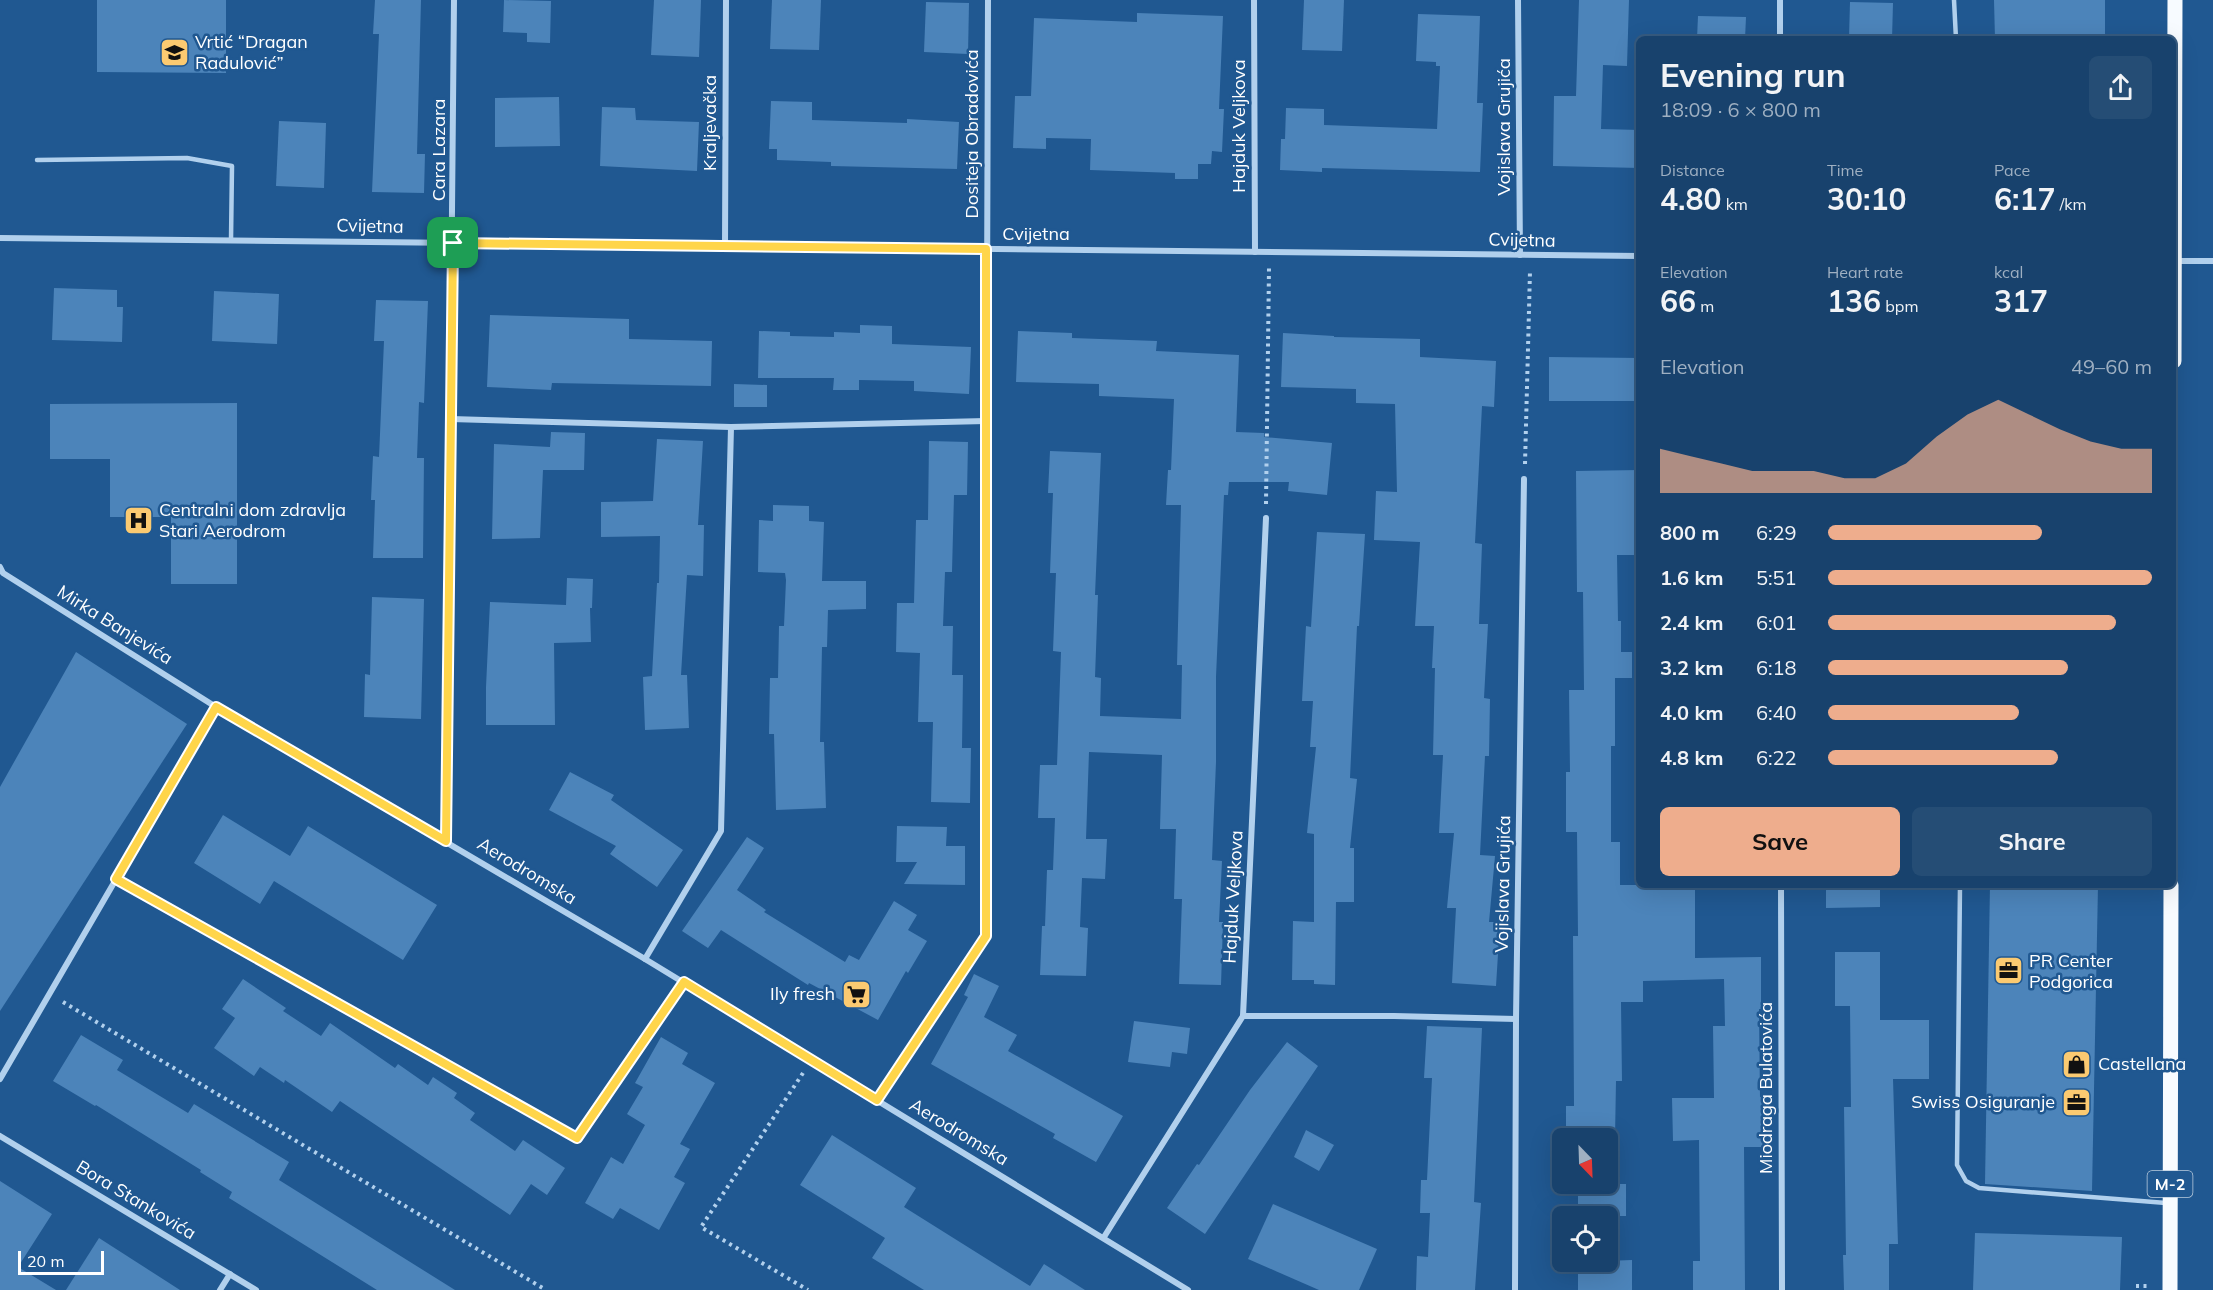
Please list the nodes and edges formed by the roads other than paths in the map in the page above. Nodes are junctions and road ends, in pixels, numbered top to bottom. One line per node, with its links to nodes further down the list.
1 (454, 0): 15 (street, Cara Lazara)
2 (726, 0): 16 (street, Kraljevačka)
3 (988, 0): 17 (street, Dositeja Obradovića)
4 (1254, 0): 18 (street, Hajduk Veljkova)
5 (1518, 0): 19 (street, Vojislava Grujića)
6 (1780, 0): 9 (street)
7 (1954, 0): 10 (lane)
8 (2175, 0): 11 (main road)
9 (1780, 36)
10 (1956, 36)
11 (2175, 36)
12 (38, 160): 14 (lane)
13 (0, 238): 14 (street, Cvijetna)
14 (231, 240): 15 (street, Cvijetna)
15 (453, 243): 16 (street, Cvijetna); 23 (street, Cara Lazara)
16 (724, 246): 17 (street, Cvijetna)
17 (986, 249): 18 (street, Cvijetna); 24 (street, Dositeja Obradovića)
18 (1255, 252): 19 (street, Cvijetna)
19 (1520, 255): 20 (street, Cvijetna)
20 (1636, 256)
21 (2176, 261): 22 (street)
22 (2213, 261)
23 (451, 419): 25 (street); 30 (street, Cara Lazara)
24 (986, 421): 25 (street); 38 (street, Dositeja Obradovića)
25 (731, 427): 34 (street)
26 (1524, 479): 36 (street, Vojislava Grujića)
27 (1266, 518): 35 (street, Hajduk Veljkova)
28 (0, 567): 29 (street, Mirka Banjevića)
29 (216, 707): 30 (street, Aerodromska); 37 (street)
30 (446, 841): 34 (street, Aerodromska)
31 (1780, 888): 47 (street, Miodraga Bulatovića)
32 (1960, 888): 40 (lane)
33 (2171, 888): 40 (main road, M-2)
34 (645, 958): 38 (street, Aerodromska)
35 (1243, 1016): 36 (street); 41 (street, Hajduk Veljkova)
36 (1516, 1019): 46 (street, Vojislava Grujića)
37 (0, 1079)
38 (877, 1100): 41 (street, Aerodromska)
39 (1, 1140): 42 (street, Bora Stankovića)
40 (2170, 1204): 48 (main road, M-2)
41 (1104, 1237): 45 (street, Aerodromska)
42 (230, 1274): 43 (street); 44 (street, Bora Stankovića)
43 (220, 1290)
44 (256, 1290)
45 (1188, 1290)
46 (1515, 1290)
47 (1782, 1290)
48 (2170, 1290)

